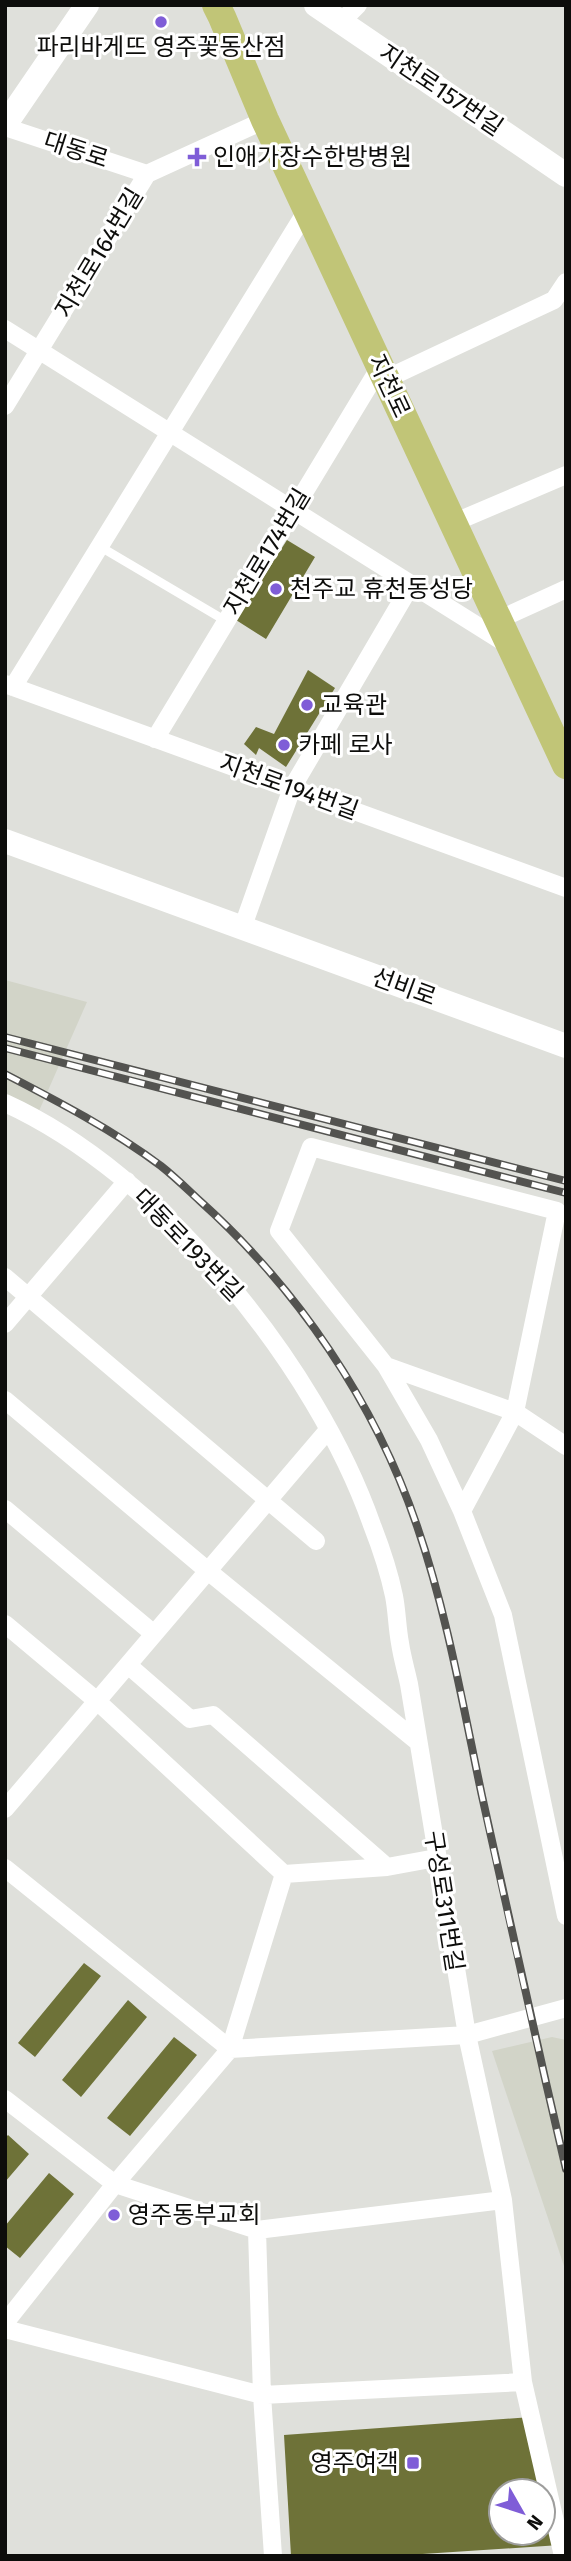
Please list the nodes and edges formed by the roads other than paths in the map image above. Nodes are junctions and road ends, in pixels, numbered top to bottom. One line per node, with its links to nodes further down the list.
1 (86, 5): 6 (main road, 대동로)
2 (316, 5): 4 (main road, 지천로157번길)
3 (221, 9): 5 (main road, 지천로)
4 (349, 14): 8 (main road, 지천로157번길)
5 (265, 120): 7 (street, 지천로164번길); 9 (main road, 지천로)
6 (5, 126): 7 (street, 대동로)
7 (147, 174): 12 (street, 지천로164번길)
8 (566, 175)
9 (307, 210): 13 (main road, 지천로); 15 (street)
10 (566, 282): 13 (street)
11 (5, 329): 12 (street)
12 (40, 351): 14 (street, 지천로164번길); 15 (street)
13 (383, 373): 17 (street, 지천로174번길); 18 (main road, 지천로)
14 (5, 406)
15 (170, 433): 17 (street); 19 (street)
16 (566, 475): 18 (street)
17 (292, 510): 20 (street); 23 (street, 지천로174번길)
18 (453, 523): 22 (main road, 지천로)
19 (99, 546): 23 (lane); 25 (street)
20 (411, 584): 24 (street); 28 (street)
21 (566, 590): 22 (street)
22 (498, 620): 24 (main road, 지천로)
23 (226, 621): 26 (street, 지천로174번길)
24 (511, 647): 27 (main road, 지천로)
25 (9, 686): 26 (street, 지천로194번길)
26 (156, 739): 28 (street, 지천로194번길)
27 (566, 765)
28 (292, 788): 30 (street, 지천로194번길); 31 (street)
29 (5, 841): 31 (main road, 선비로)
30 (566, 888)
31 (242, 929): 32 (main road, 선비로)
32 (566, 1046)
33 (5, 1103): 34 (street, 대동로193번길)
34 (127, 1181): 37 (street); 42 (street, 대동로193번길)
35 (561, 1212): 39 (street); 41 (street)
36 (5, 1276): 37 (street)
37 (29, 1297): 38 (street); 44 (street)
38 (5, 1324)
39 (386, 1366): 41 (street); 46 (street)
40 (5, 1400): 48 (street)
41 (514, 1412): 43 (street); 46 (street)
42 (328, 1430): 44 (street); 53 (street, 구성로311번길)
43 (566, 1446)
44 (268, 1500): 47 (street); 48 (street)
45 (5, 1509): 50 (street)
46 (462, 1511): 59 (street)
47 (316, 1541)
48 (208, 1571): 50 (street); 53 (street)
49 (5, 1624): 52 (street)
50 (154, 1634): 51 (street)
51 (128, 1665): 52 (street); 56 (street)
52 (97, 1701): 54 (street); 58 (street)
53 (418, 1742): 55 (street, 구성로311번길)
54 (5, 1809)
55 (436, 1858): 56 (street); 61 (street, 구성로311번길)
56 (387, 1867): 58 (street)
57 (5, 1868): 62 (street)
58 (284, 1874): 62 (street)
59 (566, 1916)
60 (566, 2008): 61 (street)
61 (467, 2035): 62 (street); 65 (street, 구성로311번길)
62 (230, 2049): 64 (street)
63 (5, 2099): 64 (street)
64 (115, 2184): 66 (street); 67 (street)
65 (503, 2200): 66 (street); 69 (street, 구성로311번길)
66 (257, 2230): 70 (street)
67 (5, 2323)
68 (5, 2329): 70 (street)
69 (523, 2382): 70 (street); 72 (street, 구성로311번길)
70 (262, 2395): 71 (street)
71 (273, 2556)
72 (563, 2556)

